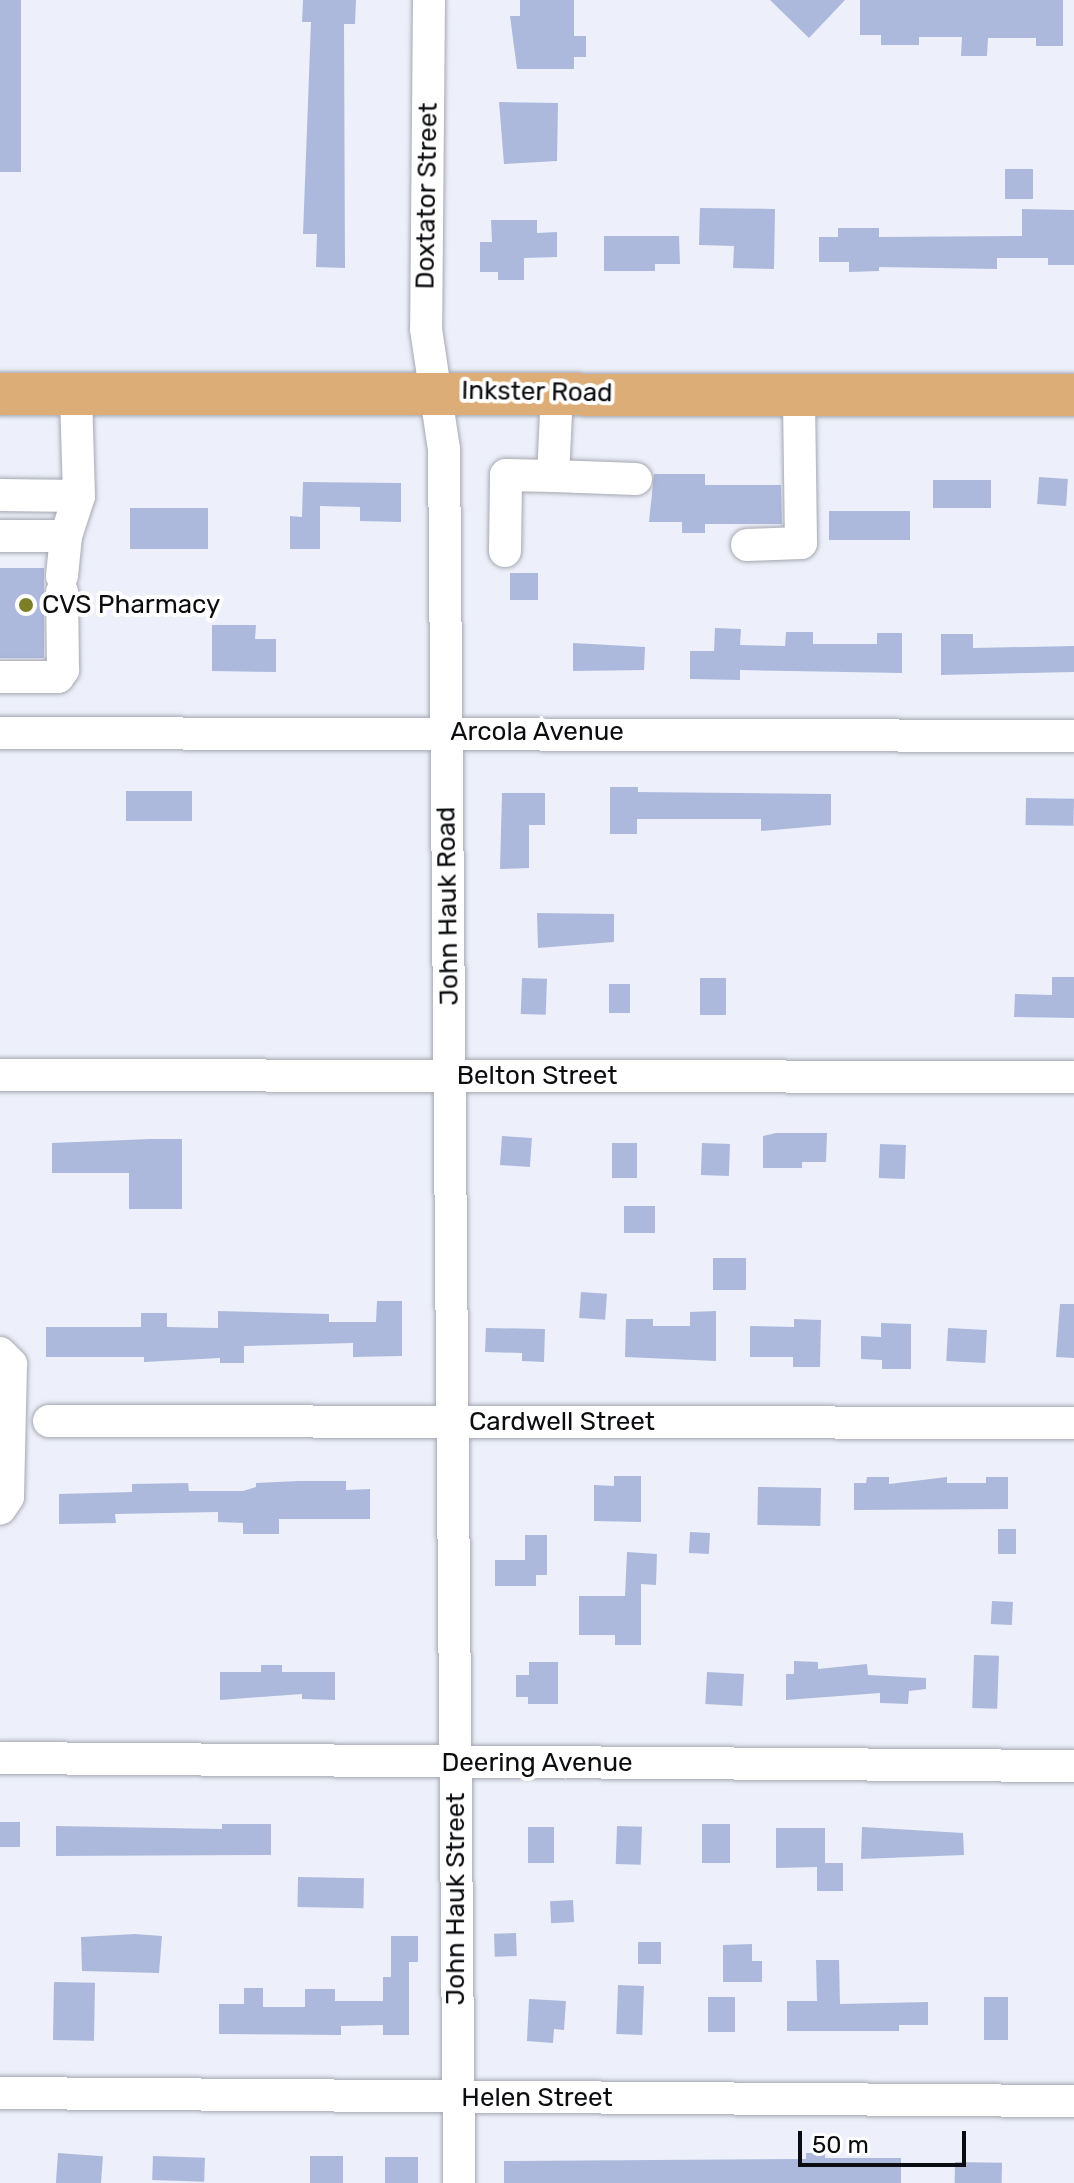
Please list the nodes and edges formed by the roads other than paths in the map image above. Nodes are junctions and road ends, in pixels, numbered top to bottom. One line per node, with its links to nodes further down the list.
1 (429, 0): 2 (street, Doxtator Street)
2 (437, 391): 3 (main road, Inkster Road); 5 (main road, Inkster Road); 17 (street, John Hauk Road)
3 (557, 392): 6 (main road, Inkster Road); 8 (street)
4 (0, 394): 5 (main road, Inkster Road)
5 (76, 394): 11 (street)
6 (799, 394): 7 (main road, Inkster Road); 14 (street)
7 (1074, 395)
8 (553, 476): 9 (street); 15 (street)
9 (636, 479)
10 (0, 495): 11 (street)
11 (79, 496): 13 (street)
12 (0, 536): 13 (street)
13 (66, 536): 16 (street)
14 (747, 545)
15 (505, 551)
16 (0, 677)
17 (446, 731): 18 (street, Arcola Avenue); 19 (street, Arcola Avenue); 21 (street, John Hauk Road)
18 (0, 733)
19 (1074, 736)
20 (0, 1075): 21 (street, Belton Street)
21 (450, 1076): 22 (street, Belton Street); 25 (street, John Hauk Road)
22 (1074, 1077)
23 (0, 1353): 27 (street)
24 (49, 1421): 25 (street, Cardwell Street)
25 (454, 1422): 26 (street, Cardwell Street); 29 (street, John Hauk Street)
26 (1074, 1423)
27 (0, 1509)
28 (0, 1758): 29 (street, Deering Avenue)
29 (456, 1763): 30 (street, Deering Avenue); 32 (street, John Hauk Street)
30 (1074, 1766)
31 (0, 2093): 32 (street, Helen Street)
32 (458, 2098): 33 (street, Helen Street); 34 (street, John Hauk Street)
33 (1074, 2101)
34 (459, 2183)

